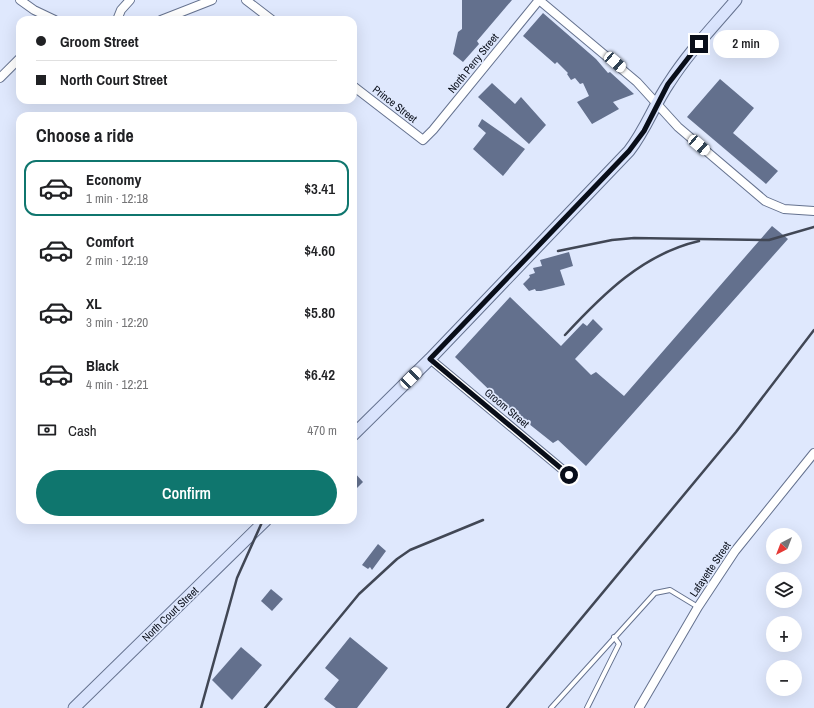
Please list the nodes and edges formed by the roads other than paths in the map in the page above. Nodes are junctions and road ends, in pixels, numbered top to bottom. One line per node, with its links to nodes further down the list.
1 (20, 0): 7 (street)
2 (130, 0): 8 (street)
3 (212, 0): 9 (street)
4 (246, 0): 10 (street)
5 (539, 0): 14 (street); 15 (street, North Perry Street)
6 (736, 0): 14 (main road)
7 (47, 16)
8 (119, 16)
9 (171, 16)
10 (267, 16)
11 (16, 62): 12 (street)
12 (0, 78)
13 (357, 89): 15 (street, Prince Street)
14 (657, 104): 16 (street); 17 (main road)
15 (423, 140)
16 (814, 211)
17 (430, 359): 18 (main road); 20 (street, Groom Street)
18 (357, 431)
19 (814, 453): 22 (street, Lafayette Street)
20 (569, 475)
21 (262, 524): 24 (main road, North Court Street)
22 (698, 607): 23 (lane); 27 (street, Lafayette Street)
23 (614, 636): 25 (lane); 26 (lane)
24 (74, 708)
25 (551, 708)
26 (587, 708)
27 (639, 708)

